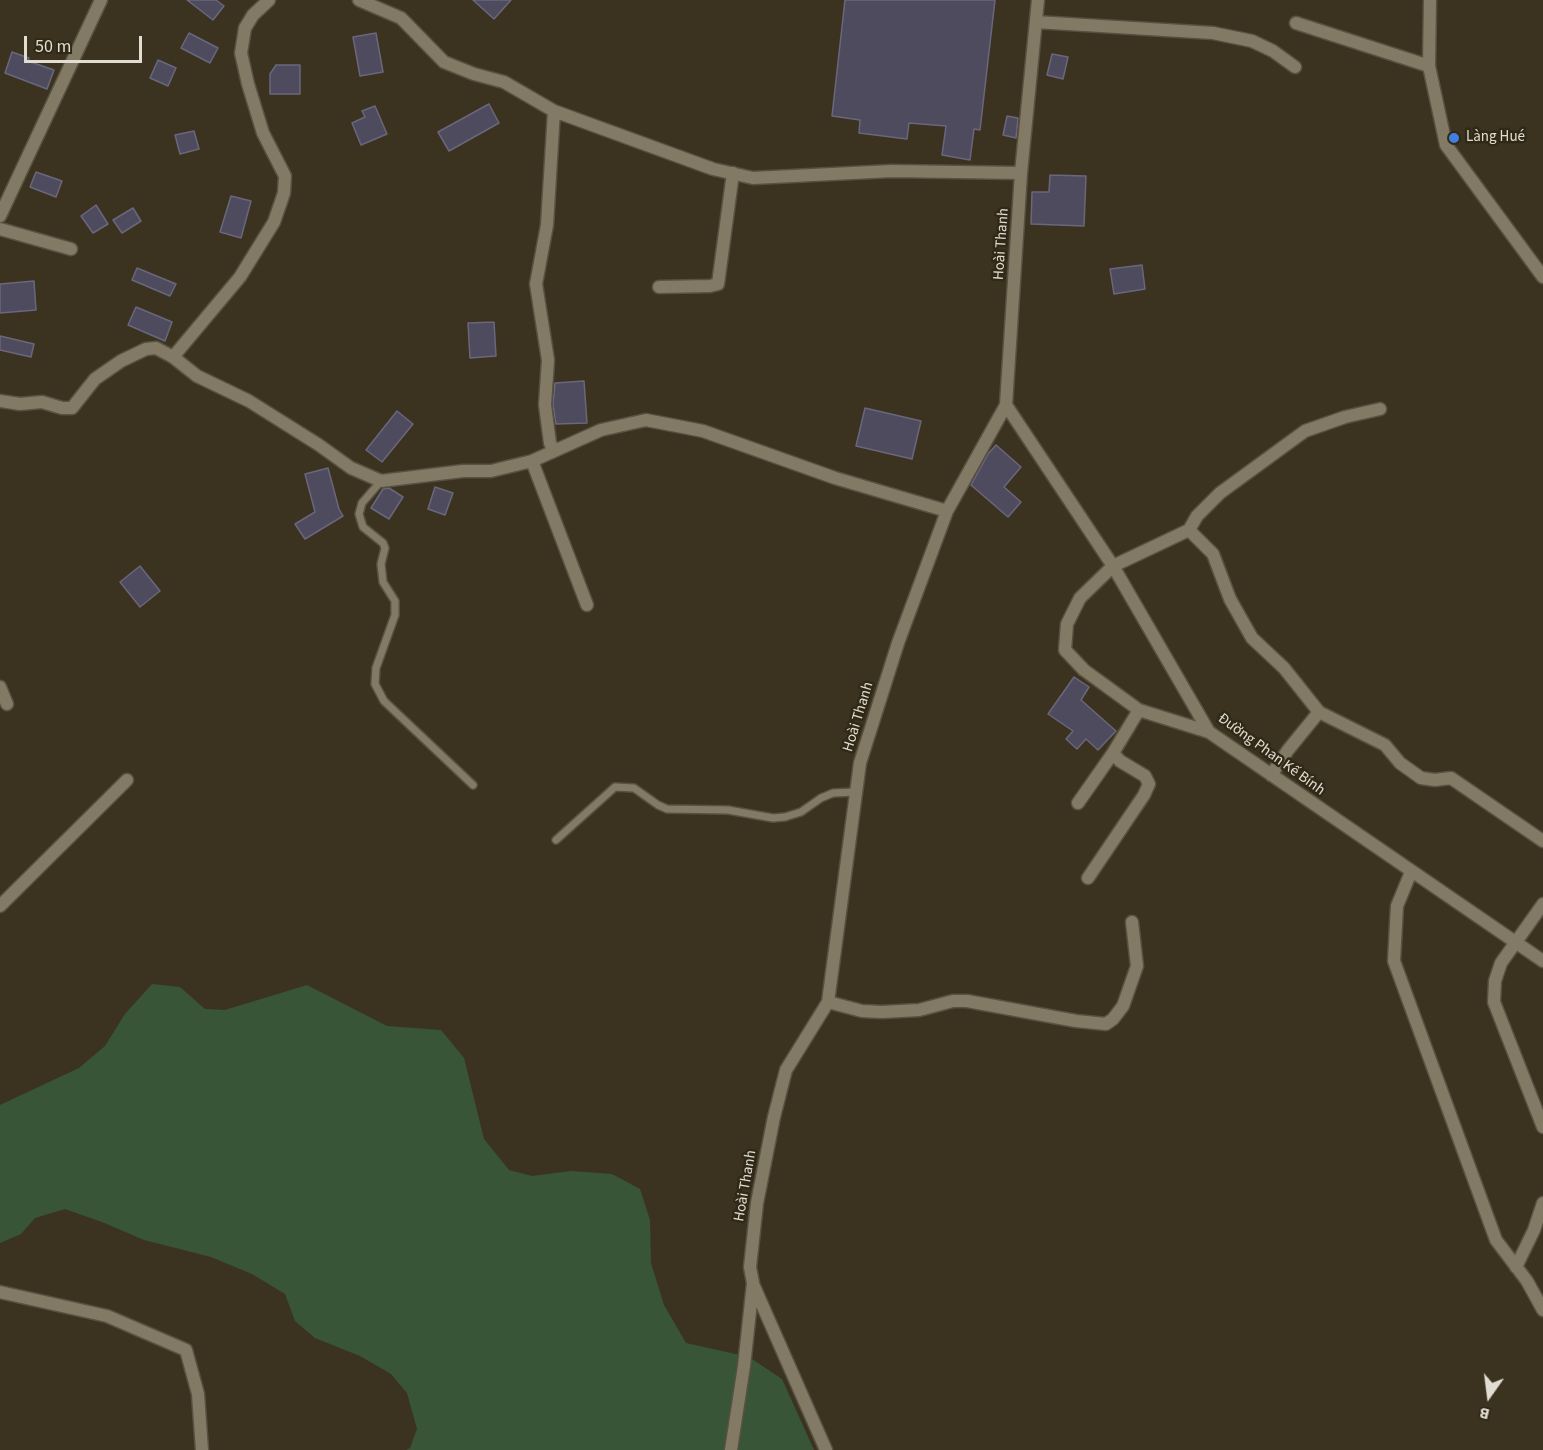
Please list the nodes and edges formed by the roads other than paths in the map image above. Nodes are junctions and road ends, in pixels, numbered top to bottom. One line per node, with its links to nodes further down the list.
1 (101, 0): 13 (street)
2 (268, 0): 18 (street)
3 (358, 0): 10 (street)
4 (1038, 0): 6 (street, Hoài Thanh)
5 (1430, 0): 8 (street)
6 (1036, 22): 9 (street); 12 (street, Hoài Thanh)
7 (1296, 23): 8 (street)
8 (1429, 66): 16 (street)
9 (1295, 67)
10 (554, 111): 11 (street); 22 (street)
11 (733, 173): 12 (street); 17 (street)
12 (1021, 173): 20 (street, Hoài Thanh)
13 (0, 216)
14 (0, 229): 15 (street)
15 (70, 249)
16 (1543, 277)
17 (658, 287)
18 (172, 357): 19 (street); 24 (street)
19 (0, 401)
20 (1006, 405): 25 (street, Hoài Thanh); 27 (street, Đường Phan Kế Bính)
21 (1380, 409): 26 (street)
22 (554, 451): 23 (street); 25 (street)
23 (532, 461): 24 (street); 28 (street)
24 (381, 481): 37 (lane)
25 (948, 511): 38 (street, Hoài Thanh)
26 (1189, 530): 27 (street); 32 (street)
27 (1113, 566): 31 (street); 33 (street, Đường Phan Kế Bính)
28 (587, 605)
29 (0, 687): 30 (street)
30 (7, 704)
31 (1139, 710): 33 (street); 34 (street)
32 (1319, 712): 35 (street); 41 (street)
33 (1209, 732): 35 (street, Đường Phan Kế Bính)
34 (1113, 753): 39 (street); 43 (street)
35 (1271, 775): 42 (street, Đường Phan Kế Bính)
36 (127, 780): 45 (street)
37 (473, 785)
38 (856, 792): 40 (lane); 49 (street, Hoài Thanh)
39 (1078, 803)
40 (556, 840)
41 (1543, 841)
42 (1411, 872): 47 (street, Đường Phan Kế Bính); 52 (street)
43 (1088, 878)
44 (1543, 904): 47 (street)
45 (0, 906)
46 (1132, 922): 49 (street)
47 (1515, 944): 48 (street, Đường Phan Kế Bính); 50 (street)
48 (1543, 961)
49 (828, 1002): 53 (street, Hoài Thanh)
50 (1543, 1127)
51 (1543, 1203): 52 (street)
52 (1516, 1267): 55 (street)
53 (753, 1283): 57 (street, Hoài Thanh); 58 (street)
54 (0, 1292): 56 (street)
55 (1543, 1310)
56 (202, 1450)
57 (730, 1450)
58 (826, 1450)

